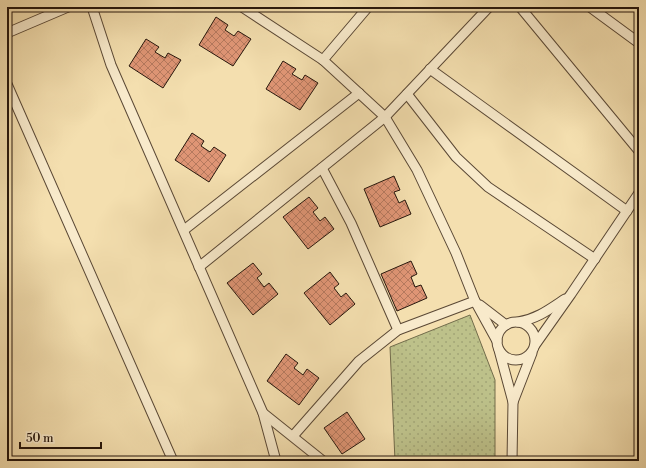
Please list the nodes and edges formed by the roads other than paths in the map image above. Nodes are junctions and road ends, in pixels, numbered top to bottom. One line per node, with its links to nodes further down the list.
1 (68, 7): 8 (street)
2 (92, 7): 20 (street)
3 (242, 7): 10 (street)
4 (368, 7): 10 (street)
5 (489, 7): 11 (street)
6 (520, 7): 16 (street)
7 (590, 7): 9 (street)
8 (7, 33)
9 (639, 43)
10 (323, 60): 13 (street)
11 (430, 69): 14 (street); 19 (street)
12 (7, 84): 33 (street)
13 (359, 93): 15 (street); 20 (street)
14 (407, 94): 15 (street); 21 (street)
15 (385, 117): 17 (street); 24 (street)
16 (639, 151)
17 (322, 168): 22 (street); 27 (street)
18 (639, 193): 19 (street)
19 (627, 211): 21 (street)
20 (184, 230): 22 (street)
21 (595, 259): 23 (street)
22 (198, 267): 31 (street)
23 (571, 294): 25 (street); 29 (street)
24 (475, 300): 26 (street); 27 (street); 28 (street)
25 (518, 322): 26 (street); 29 (street)
26 (506, 325): 28 (street)
27 (398, 330): 32 (street)
28 (498, 344): 29 (street); 30 (street)
29 (534, 348): 30 (street)
30 (513, 402): 36 (street)
31 (264, 413): 32 (street); 34 (street)
32 (293, 436): 35 (street)
33 (173, 461)
34 (276, 461)
35 (323, 461)
36 (512, 461)

